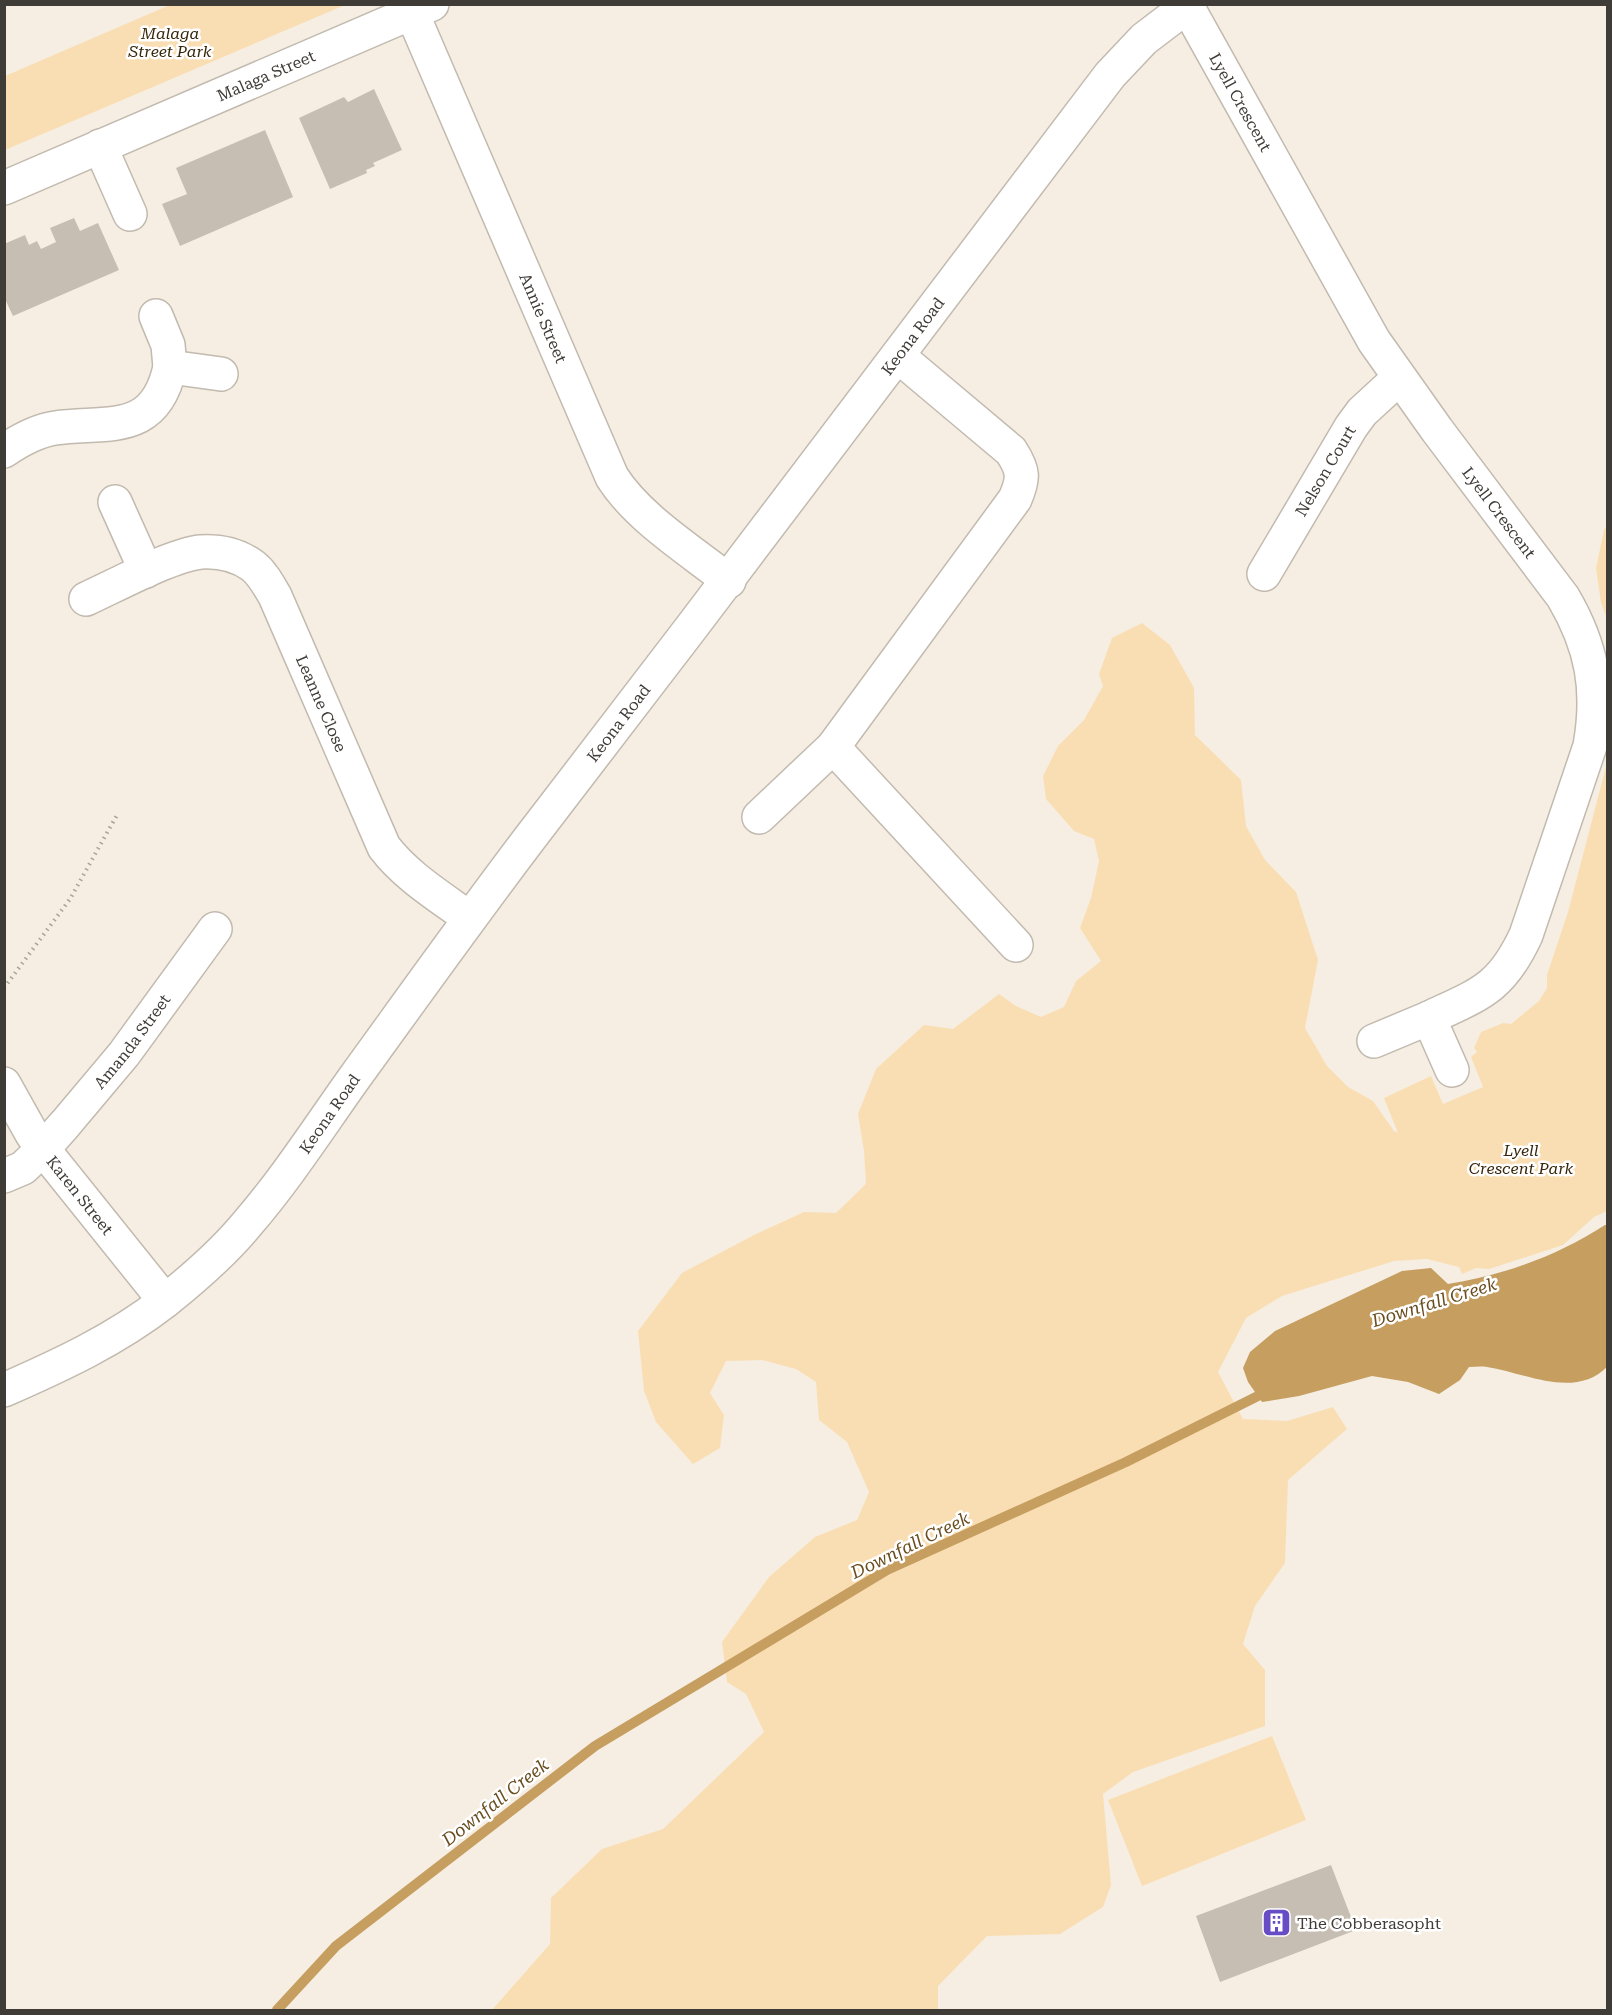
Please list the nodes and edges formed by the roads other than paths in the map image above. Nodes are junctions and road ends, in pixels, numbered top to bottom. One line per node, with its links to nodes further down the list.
1 (1188, 5): 7 (street, Keona Road); 10 (street, Lyell Crescent)
2 (422, 9): 3 (street, Malaga Street); 15 (street, Annie Street)
3 (100, 146): 4 (street, Malaga Street); 5 (street)
4 (4, 188)
5 (130, 214)
6 (156, 316): 8 (street)
7 (898, 356): 15 (street, Keona Road); 17 (street)
8 (170, 367): 9 (street); 11 (street)
9 (221, 374)
10 (1399, 378): 14 (street, Nelson Court); 22 (street, Lyell Crescent)
11 (4, 451)
12 (116, 502): 13 (street)
13 (146, 572): 16 (street, Leanne Close); 19 (street, Leanne Close)
14 (1264, 574)
15 (729, 581): 19 (street, Keona Road)
16 (86, 599)
17 (833, 747): 18 (street); 21 (street)
18 (759, 817)
19 (469, 918): 28 (street, Keona Road)
20 (215, 929): 26 (street, Amanda Street)
21 (1016, 945)
22 (1430, 1018): 23 (street, Lyell Crescent); 24 (street)
23 (1374, 1041)
24 (1452, 1070)
25 (4, 1084): 26 (street, Karen Street)
26 (43, 1149): 27 (street, Amanda Street); 28 (street, Karen Street)
27 (4, 1176)
28 (165, 1301): 29 (street, Keona Road)
29 (4, 1390)

